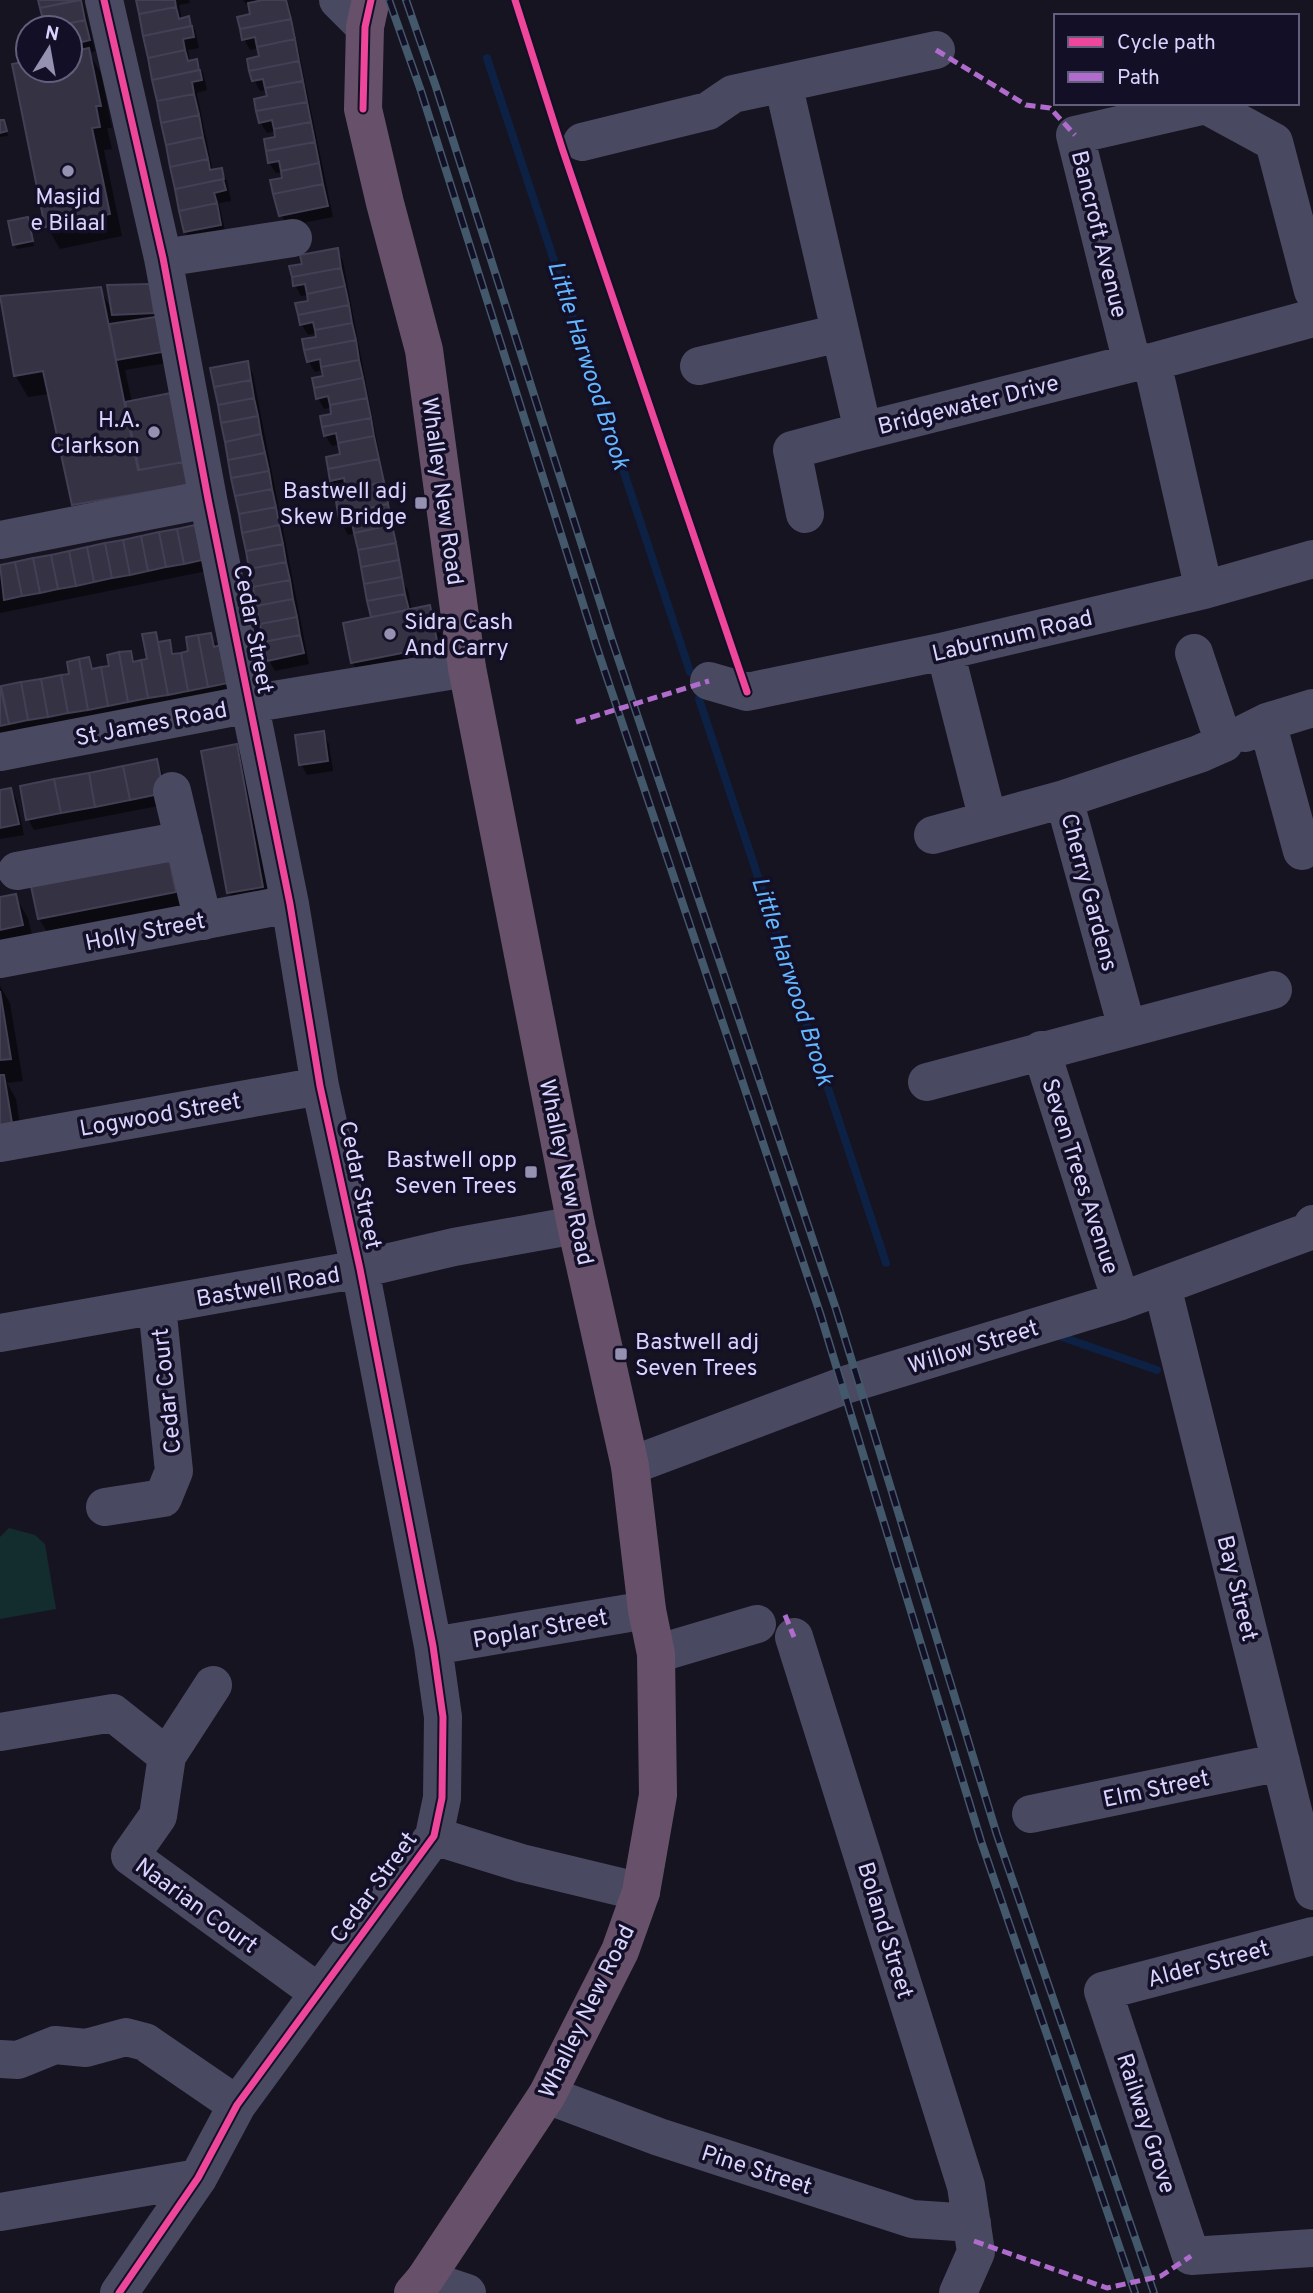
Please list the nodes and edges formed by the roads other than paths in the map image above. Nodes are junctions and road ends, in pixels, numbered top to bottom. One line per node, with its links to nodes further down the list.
1 (104, 0): 8 (street, Cedar Street)
2 (338, 0): 3 (street)
3 (368, 14): 22 (highway, Whalley New Road)
4 (936, 50): 5 (street)
5 (783, 83): 6 (street); 11 (street, Bridgewater Drive)
6 (582, 142)
7 (293, 238): 8 (street)
8 (163, 258): 15 (street, Cedar Street)
9 (1313, 291): 12 (street, Bancroft Avenue)
10 (1313, 318): 12 (street)
11 (840, 333): 13 (street); 14 (street, Bridgewater Drive)
12 (1142, 362): 14 (street, Bridgewater Drive); 19 (street)
13 (699, 366)
14 (863, 431): 16 (street)
15 (208, 499): 17 (street); 24 (street, Cedar Street)
16 (805, 514)
17 (0, 540)
18 (1313, 559): 19 (street, Laburnum Road)
19 (1204, 590): 20 (street, Laburnum Road)
20 (945, 651): 23 (street, Laburnum Road); 31 (street)
21 (1194, 653): 27 (street)
22 (467, 668): 24 (street, St James Road); 46 (highway, Whalley New Road)
23 (709, 681)
24 (250, 704): 28 (street, St James Road); 36 (street, Cedar Street)
25 (1313, 708): 26 (street)
26 (1267, 722): 27 (street); 34 (street)
27 (1224, 743): 30 (street)
28 (0, 752)
29 (172, 791): 33 (street)
30 (1064, 799): 31 (street, Cherry Gardens); 40 (street, Cherry Gardens)
31 (988, 821): 32 (street, Cherry Gardens)
32 (933, 835)
33 (184, 841): 35 (street); 37 (street)
34 (1302, 851)
35 (17, 871)
36 (290, 904): 37 (street, Holly Street); 43 (street, Cedar Street)
37 (203, 920): 38 (street, Holly Street)
38 (0, 959)
39 (1273, 990): 40 (street, Seven Trees Avenue)
40 (1127, 1028): 41 (street, Seven Trees Avenue)
41 (1041, 1050): 42 (street, Seven Trees Avenue); 49 (street, Seven Trees Avenue)
42 (927, 1082)
43 (320, 1086): 44 (street, Logwood Street); 47 (street, Cedar Street)
44 (0, 1143)
45 (1313, 1224): 48 (street, Willow Street)
46 (576, 1225): 47 (street, Bastwell Road); 52 (highway, Whalley New Road)
47 (360, 1269): 50 (street, Bastwell Road); 57 (street, Cedar Street)
48 (1162, 1286): 49 (street, Willow Street); 62 (street, Bay Street)
49 (1121, 1301): 52 (street, Willow Street)
50 (157, 1306): 51 (street, Bastwell Road); 53 (street, Cedar Court)
51 (0, 1333)
52 (630, 1466): 54 (highway, Whalley New Road)
53 (104, 1507)
54 (647, 1610): 57 (street, Poplar Street); 58 (highway, Whalley New Road)
55 (757, 1624): 58 (street)
56 (794, 1637): 76 (street, Boland Street)
57 (433, 1646): 65 (street, Cedar Street)
58 (656, 1654): 67 (highway, Whalley New Road)
59 (213, 1685): 61 (street, Naarian Court)
60 (0, 1732): 61 (street)
61 (167, 1756): 70 (street, Naarian Court)
62 (1281, 1762): 63 (street, Elm Street); 64 (street, Bay Street)
63 (1031, 1814)
64 (1304, 1818): 66 (street, Bay Street)
65 (434, 1836): 67 (street); 70 (street, Cedar Street)
66 (1313, 1891)
67 (641, 1892): 72 (highway, Whalley New Road)
68 (1313, 1936): 69 (street, Alder Street)
69 (1103, 1991): 77 (street, Railway Grove)
70 (318, 1993): 73 (street, Cedar Street)
71 (0, 2059): 73 (street)
72 (547, 2095): 76 (street, Pine Street); 78 (highway, Whalley New Road)
73 (237, 2105): 74 (street, Cedar Street)
74 (198, 2178): 75 (street); 79 (street, Cedar Street)
75 (0, 2212)
76 (972, 2223): 81 (street, Boland Street)
77 (1313, 2248)
78 (419, 2286): 80 (street)
79 (119, 2293)
80 (467, 2293)
81 (958, 2293)

